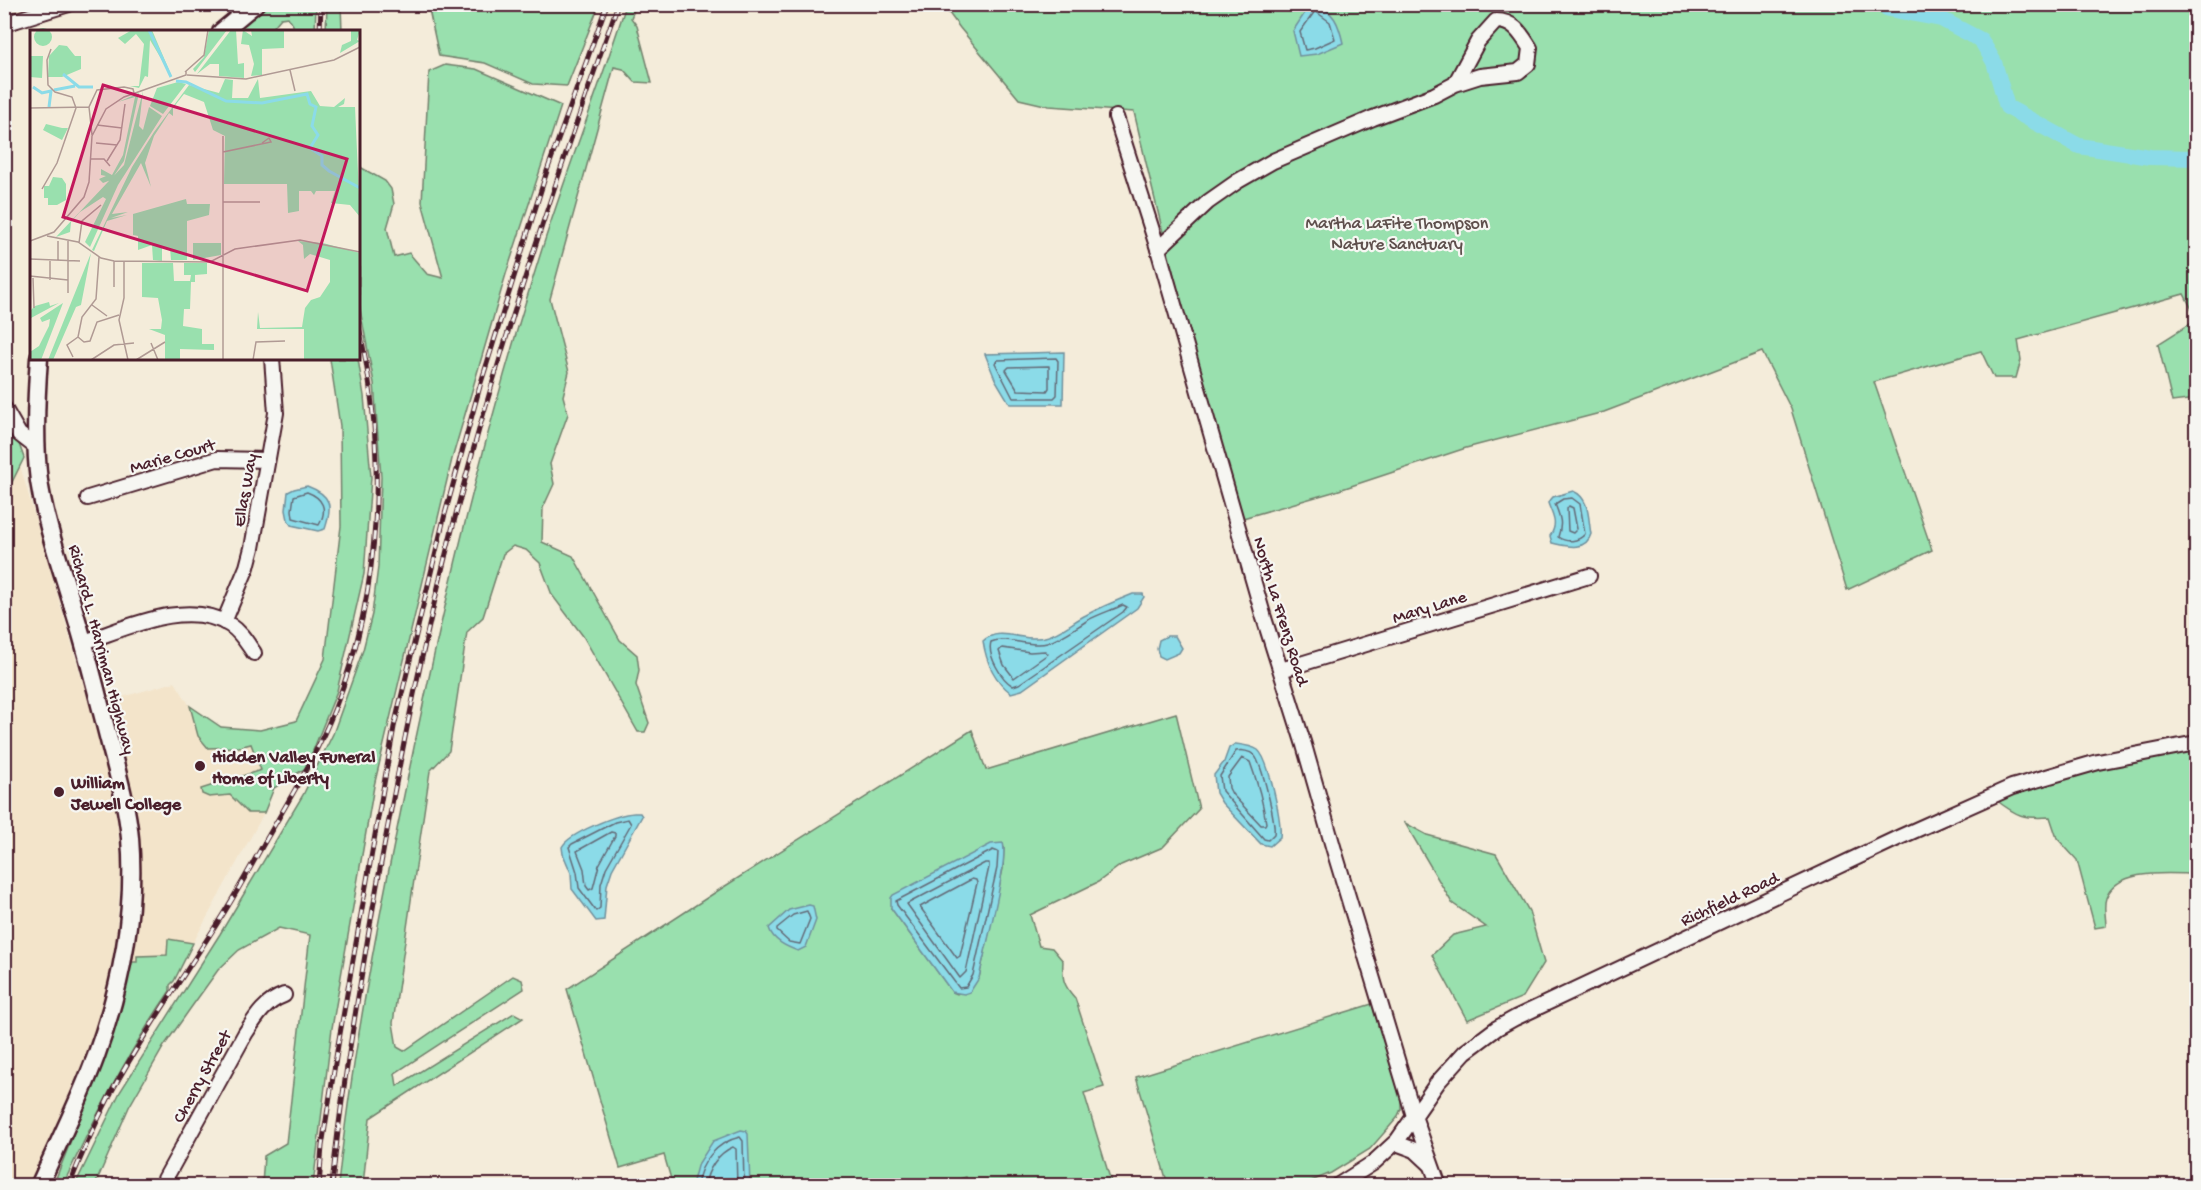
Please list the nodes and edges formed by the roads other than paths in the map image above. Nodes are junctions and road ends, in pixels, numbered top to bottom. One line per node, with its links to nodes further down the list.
1 (69, 4): 3 (street)
2 (255, 4): 4 (main road)
3 (4, 24)
4 (223, 30)
5 (1455, 84): 5 (street); 7 (street)
6 (1116, 117): 7 (street, North La Frenz Road)
7 (1158, 249): 18 (street, North La Frenz Road)
8 (39, 360): 11 (main road, Richard L. Harriman Highway)
9 (272, 360): 12 (street, Ellas Way)
10 (4, 408): 11 (street)
11 (37, 448): 16 (main road, Richard L. Harriman Highway)
12 (267, 460): 13 (street, Marie Court); 15 (street, Ellas Way)
13 (88, 498)
14 (1589, 576): 18 (street, Mary Lane)
15 (224, 622): 16 (street); 17 (street)
16 (84, 642): 24 (main road, Richard L. Harriman Highway)
17 (254, 653)
18 (1281, 670): 21 (street, North La Frenz Road)
19 (2196, 743): 21 (street, Richfield Road)
20 (284, 995): 25 (street, Cherry Street)
21 (1414, 1116): 22 (street, Richfield Road); 23 (street, North La Frenz Road)
22 (1396, 1143): 23 (street); 26 (street, Richfield Road)
23 (1431, 1165): 27 (street, North La Frenz Road)
24 (39, 1185)
25 (164, 1185)
26 (1337, 1185)
27 (1438, 1185)

